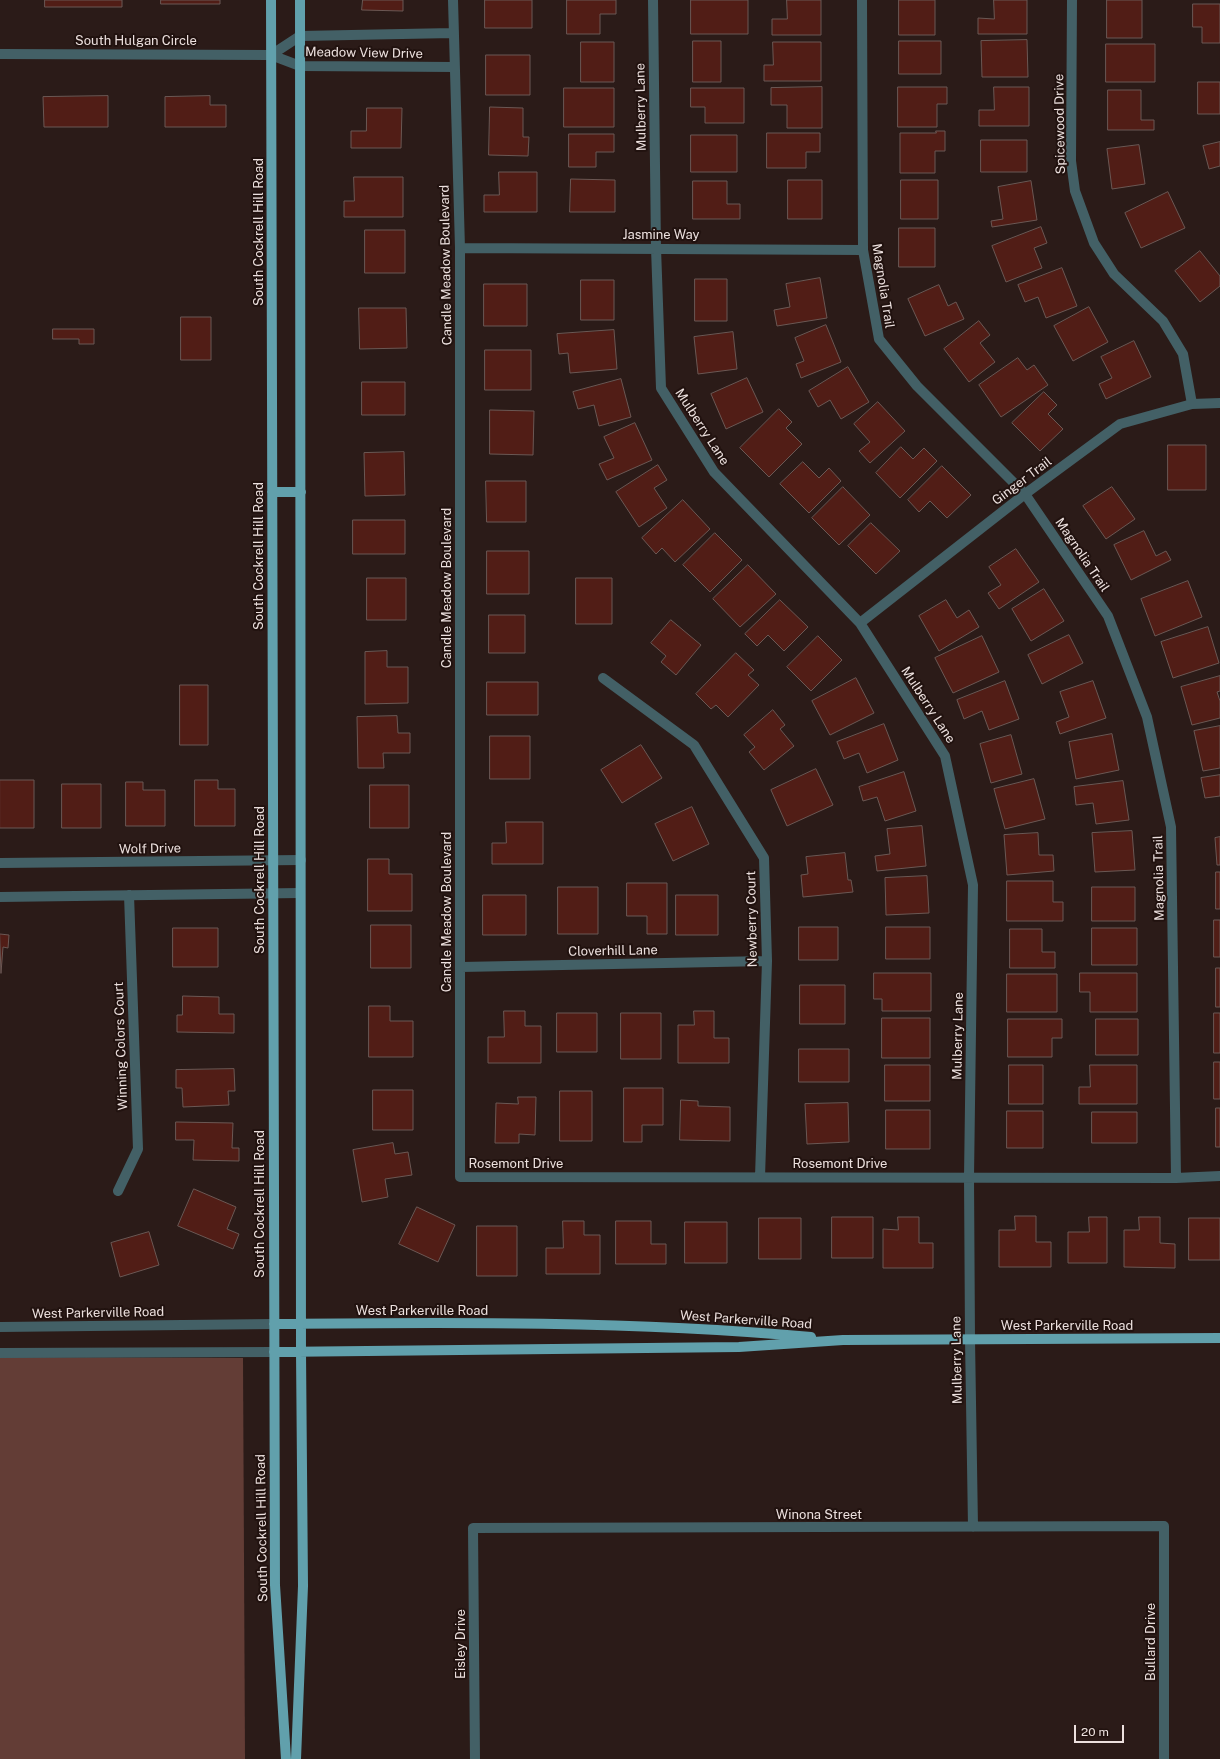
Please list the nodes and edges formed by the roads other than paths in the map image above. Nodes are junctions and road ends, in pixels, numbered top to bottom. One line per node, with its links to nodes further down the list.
1 (271, 0): 10 (main road, South Cockrell Hill Road)
2 (300, 0): 8 (main road)
3 (453, 0): 7 (street, Candle Meadow Boulevard)
4 (653, 0): 14 (street, Mulberry Lane)
5 (862, 0): 15 (street, Magnolia Trail)
6 (1072, 0): 17 (street, Spicewood Drive)
7 (453, 33): 8 (street, Meadow View Drive); 12 (street, Candle Meadow Boulevard)
8 (300, 36): 10 (street, Meadow View Drive); 11 (main road)
9 (0, 54): 10 (street, South Hulgan Circle)
10 (272, 54): 11 (street, Meadow View Drive); 18 (main road, South Cockrell Hill Road)
11 (300, 66): 12 (street, Meadow View Drive); 19 (main road)
12 (454, 67): 13 (street, Candle Meadow Boulevard)
13 (460, 248): 14 (street, Jasmine Way); 31 (street, Candle Meadow Boulevard)
14 (656, 248): 15 (street, Jasmine Way); 21 (street, Mulberry Lane)
15 (863, 250): 20 (street, Magnolia Trail)
16 (1220, 402): 17 (street, Ginger Trail)
17 (1192, 404): 20 (street, Ginger Trail)
18 (272, 492): 19 (main road); 23 (main road, South Cockrell Hill Road)
19 (301, 492): 24 (main road)
20 (1025, 494): 21 (street, Ginger Trail); 36 (street, Magnolia Trail)
21 (860, 623): 35 (street, Mulberry Lane)
22 (603, 678): 30 (street, Newberry Court)
23 (273, 860): 24 (street, Wolf Drive); 25 (street, Wolf Drive); 26 (main road, South Cockrell Hill Road)
24 (301, 860): 27 (main road)
25 (0, 863)
26 (272, 893): 27 (street); 28 (street); 38 (main road, South Cockrell Hill Road)
27 (300, 893): 39 (main road)
28 (129, 896): 29 (street); 37 (street, Winning Colors Court)
29 (0, 897)
30 (766, 961): 31 (street, Cloverhill Lane); 34 (street, Newberry Court)
31 (461, 967): 33 (street, Candle Meadow Boulevard)
32 (1220, 1176): 36 (street, Rosemont Drive)
33 (460, 1177): 34 (street, Rosemont Drive)
34 (760, 1177): 35 (street, Rosemont Drive)
35 (969, 1177): 36 (street, Rosemont Drive); 42 (street, Mulberry Lane)
36 (1176, 1178)
37 (118, 1191)
38 (274, 1324): 39 (main road, West Parkerville Road); 40 (street, West Parkerville Road); 44 (main road, South Cockrell Hill Road)
39 (301, 1324): 43 (main road, West Parkerville Road); 45 (main road)
40 (0, 1327)
41 (1220, 1338): 42 (main road, West Parkerville Road)
42 (970, 1339): 43 (main road, West Parkerville Road); 48 (street, Mulberry Lane)
43 (843, 1340): 45 (main road, West Parkerville Road)
44 (274, 1352): 45 (main road, West Parkerville Road); 46 (street, West Parkerville Road); 50 (main road, South Cockrell Hill Road)
45 (301, 1352): 51 (main road)
46 (0, 1353)
47 (1164, 1526): 48 (street, Winona Street); 53 (street, Bullard Drive)
48 (973, 1527): 49 (street, Winona Street)
49 (473, 1528): 52 (street, Eisley Drive)
50 (286, 1759)
51 (296, 1759)
52 (475, 1759)
53 (1164, 1759)

